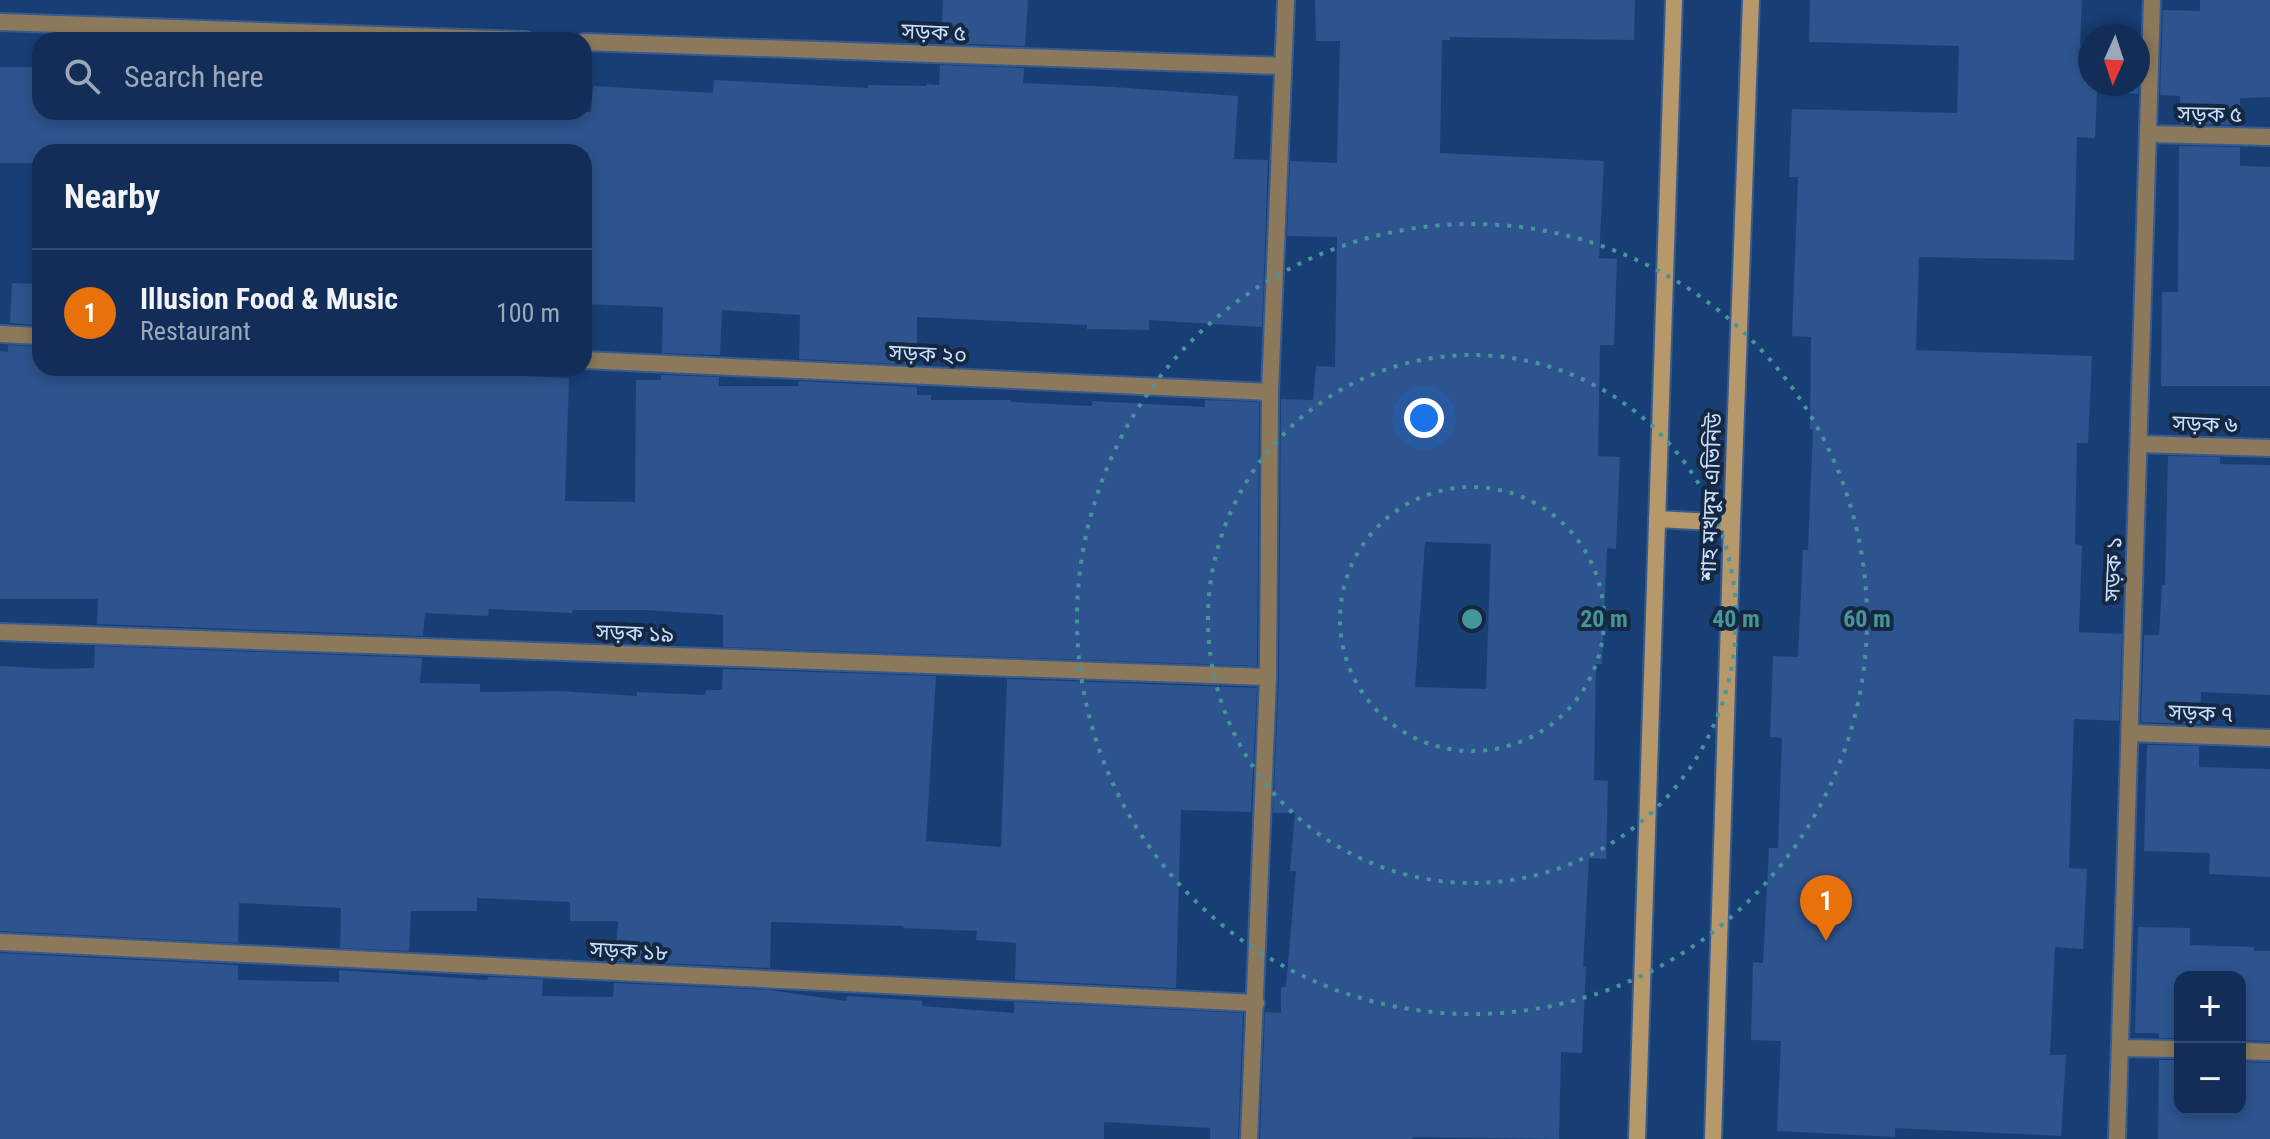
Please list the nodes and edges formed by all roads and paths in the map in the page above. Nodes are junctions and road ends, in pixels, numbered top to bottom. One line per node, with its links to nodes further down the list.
1 (1286, 0): 8 (street)
2 (1674, 0): 17 (street)
3 (1751, 0): 18 (street, শাহ মখদুম এভিনিউ)
4 (2152, 0): 9 (street, সড়ক ১)
5 (0, 22): 6 (street)
6 (292, 32)
7 (592, 42): 8 (street, সড়ক ৫)
8 (1283, 66): 14 (street)
9 (2148, 134): 10 (street, সড়ক ৫); 15 (street, সড়ক ১)
10 (2270, 137)
11 (0, 334): 12 (street)
12 (32, 336)
13 (592, 360): 14 (street, সড়ক ২০)
14 (1270, 392): 20 (street)
15 (2139, 444): 16 (street, সড়ক ৬); 21 (street, সড়ক ১)
16 (2270, 448)
17 (1657, 519): 18 (street); 30 (street)
18 (1732, 523): 31 (street, শাহ মখদুম এভিনিউ)
19 (0, 632): 20 (street, সড়ক ১৯)
20 (1268, 677): 24 (street)
21 (2130, 733): 22 (street, সড়ক ৭); 25 (street, সড়ক ১)
22 (2270, 738)
23 (0, 942): 24 (street, সড়ক ১৮)
24 (1256, 1003): 29 (street)
25 (2120, 1048): 26 (street); 32 (street, সড়ক ১)
26 (2174, 1049)
27 (2246, 1051): 28 (street)
28 (2270, 1052)
29 (1249, 1139)
30 (1637, 1139)
31 (1713, 1139)
32 (2117, 1139)

